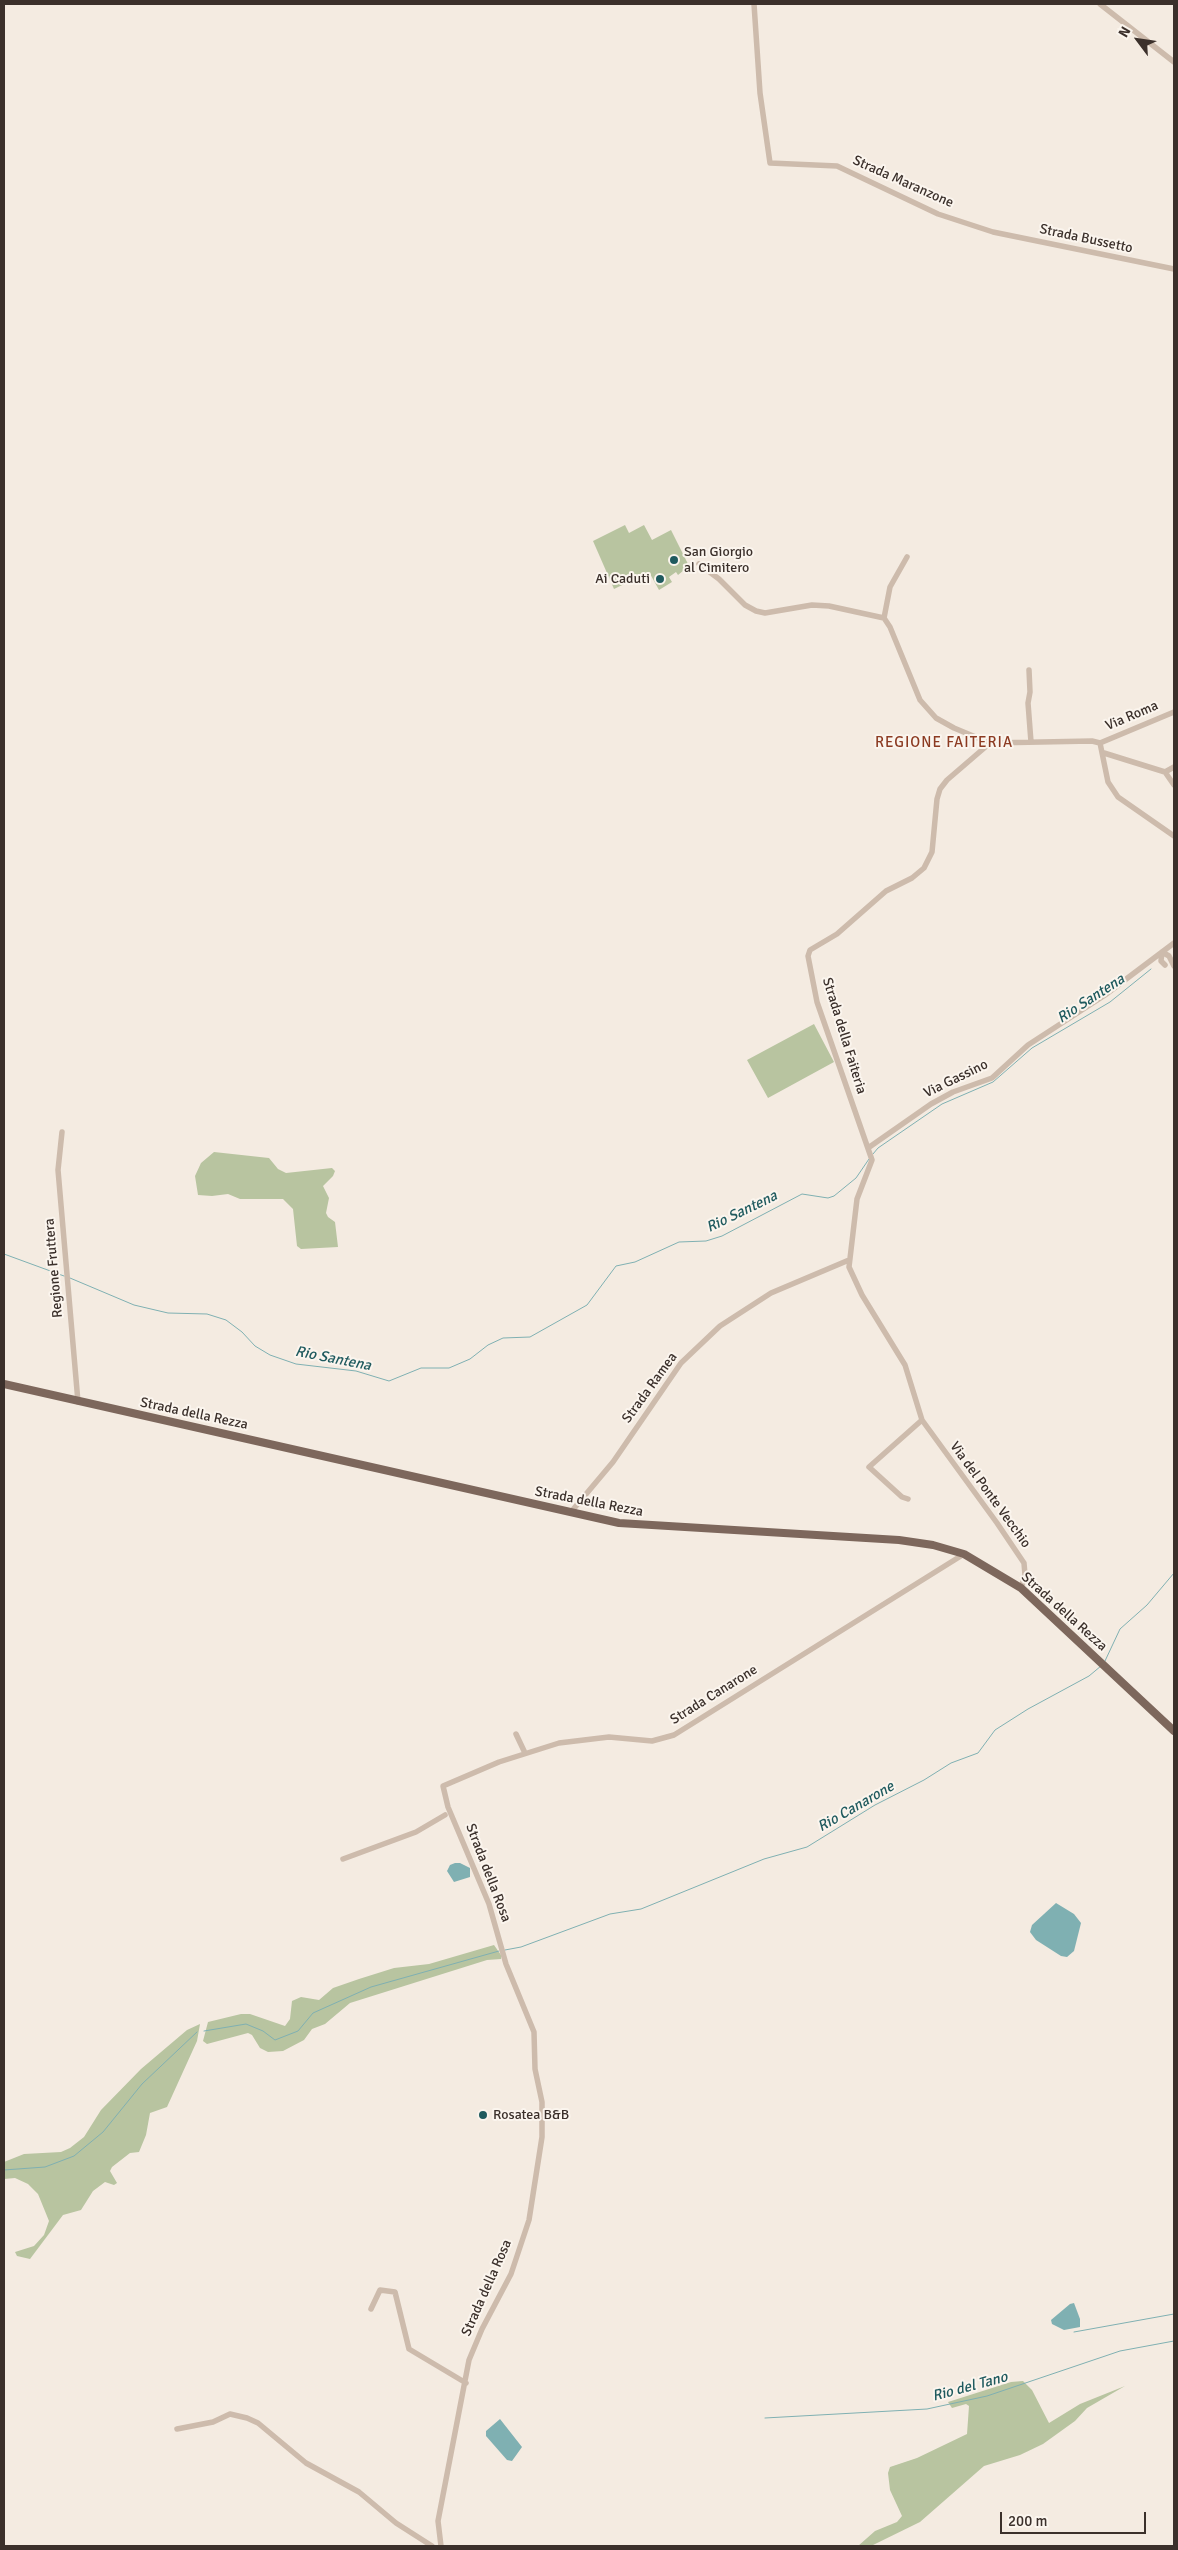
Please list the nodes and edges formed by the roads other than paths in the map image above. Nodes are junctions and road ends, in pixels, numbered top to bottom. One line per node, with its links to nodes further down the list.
1 (754, 4): 4 (street, Strada Maranzone)
2 (1100, 4): 3 (street)
3 (1174, 62)
4 (993, 232): 5 (street, Strada Bussetto)
5 (1174, 269)
6 (907, 556): 8 (street)
7 (699, 564): 8 (street)
8 (884, 618): 12 (street)
9 (1029, 670): 11 (street)
10 (1174, 712): 13 (street, Via Roma)
11 (1031, 742): 12 (street); 13 (street)
12 (990, 743): 25 (street, Strada della Faiteria)
13 (1100, 743): 14 (street)
14 (1104, 753): 16 (street); 18 (street)
15 (1174, 767): 16 (street)
16 (1165, 772): 17 (street)
17 (1174, 784)
18 (1174, 836)
19 (1174, 943): 20 (street, Via Gassino)
20 (1162, 952): 21 (street); 22 (street, Via Gassino); 23 (street)
21 (1165, 964): 22 (street); 23 (street)
22 (1144, 966): 25 (street, Via Gassino)
23 (1174, 966)
24 (62, 1132): 28 (street, Regione Fruttera)
25 (868, 1148): 26 (street, Via del Ponte Vecchio)
26 (849, 1260): 29 (street, Via del Ponte Vecchio); 31 (street, Strada Ramea)
27 (4, 1384): 28 (main road, Strada della Rezza)
28 (78, 1402): 31 (main road, Strada della Rezza)
29 (922, 1420): 30 (street); 33 (street, Via del Ponte Vecchio)
30 (908, 1499)
31 (570, 1512): 32 (main road, Strada della Rezza)
32 (964, 1554): 33 (main road, Strada della Rezza); 36 (street, Strada Canarone)
33 (1021, 1588): 34 (main road, Strada della Rezza)
34 (1174, 1731)
35 (516, 1734): 36 (street)
36 (525, 1753): 37 (street, Strada Canarone)
37 (448, 1807): 38 (street, Strada Canarone); 39 (street, Strada Canarone)
38 (445, 1815): 39 (street); 40 (street)
39 (452, 1815): 42 (street, Strada della Rosa)
40 (343, 1859)
41 (371, 2309): 42 (street)
42 (466, 2383): 45 (street, Strada della Rosa)
43 (177, 2429): 44 (street)
44 (432, 2546)
45 (441, 2546)

